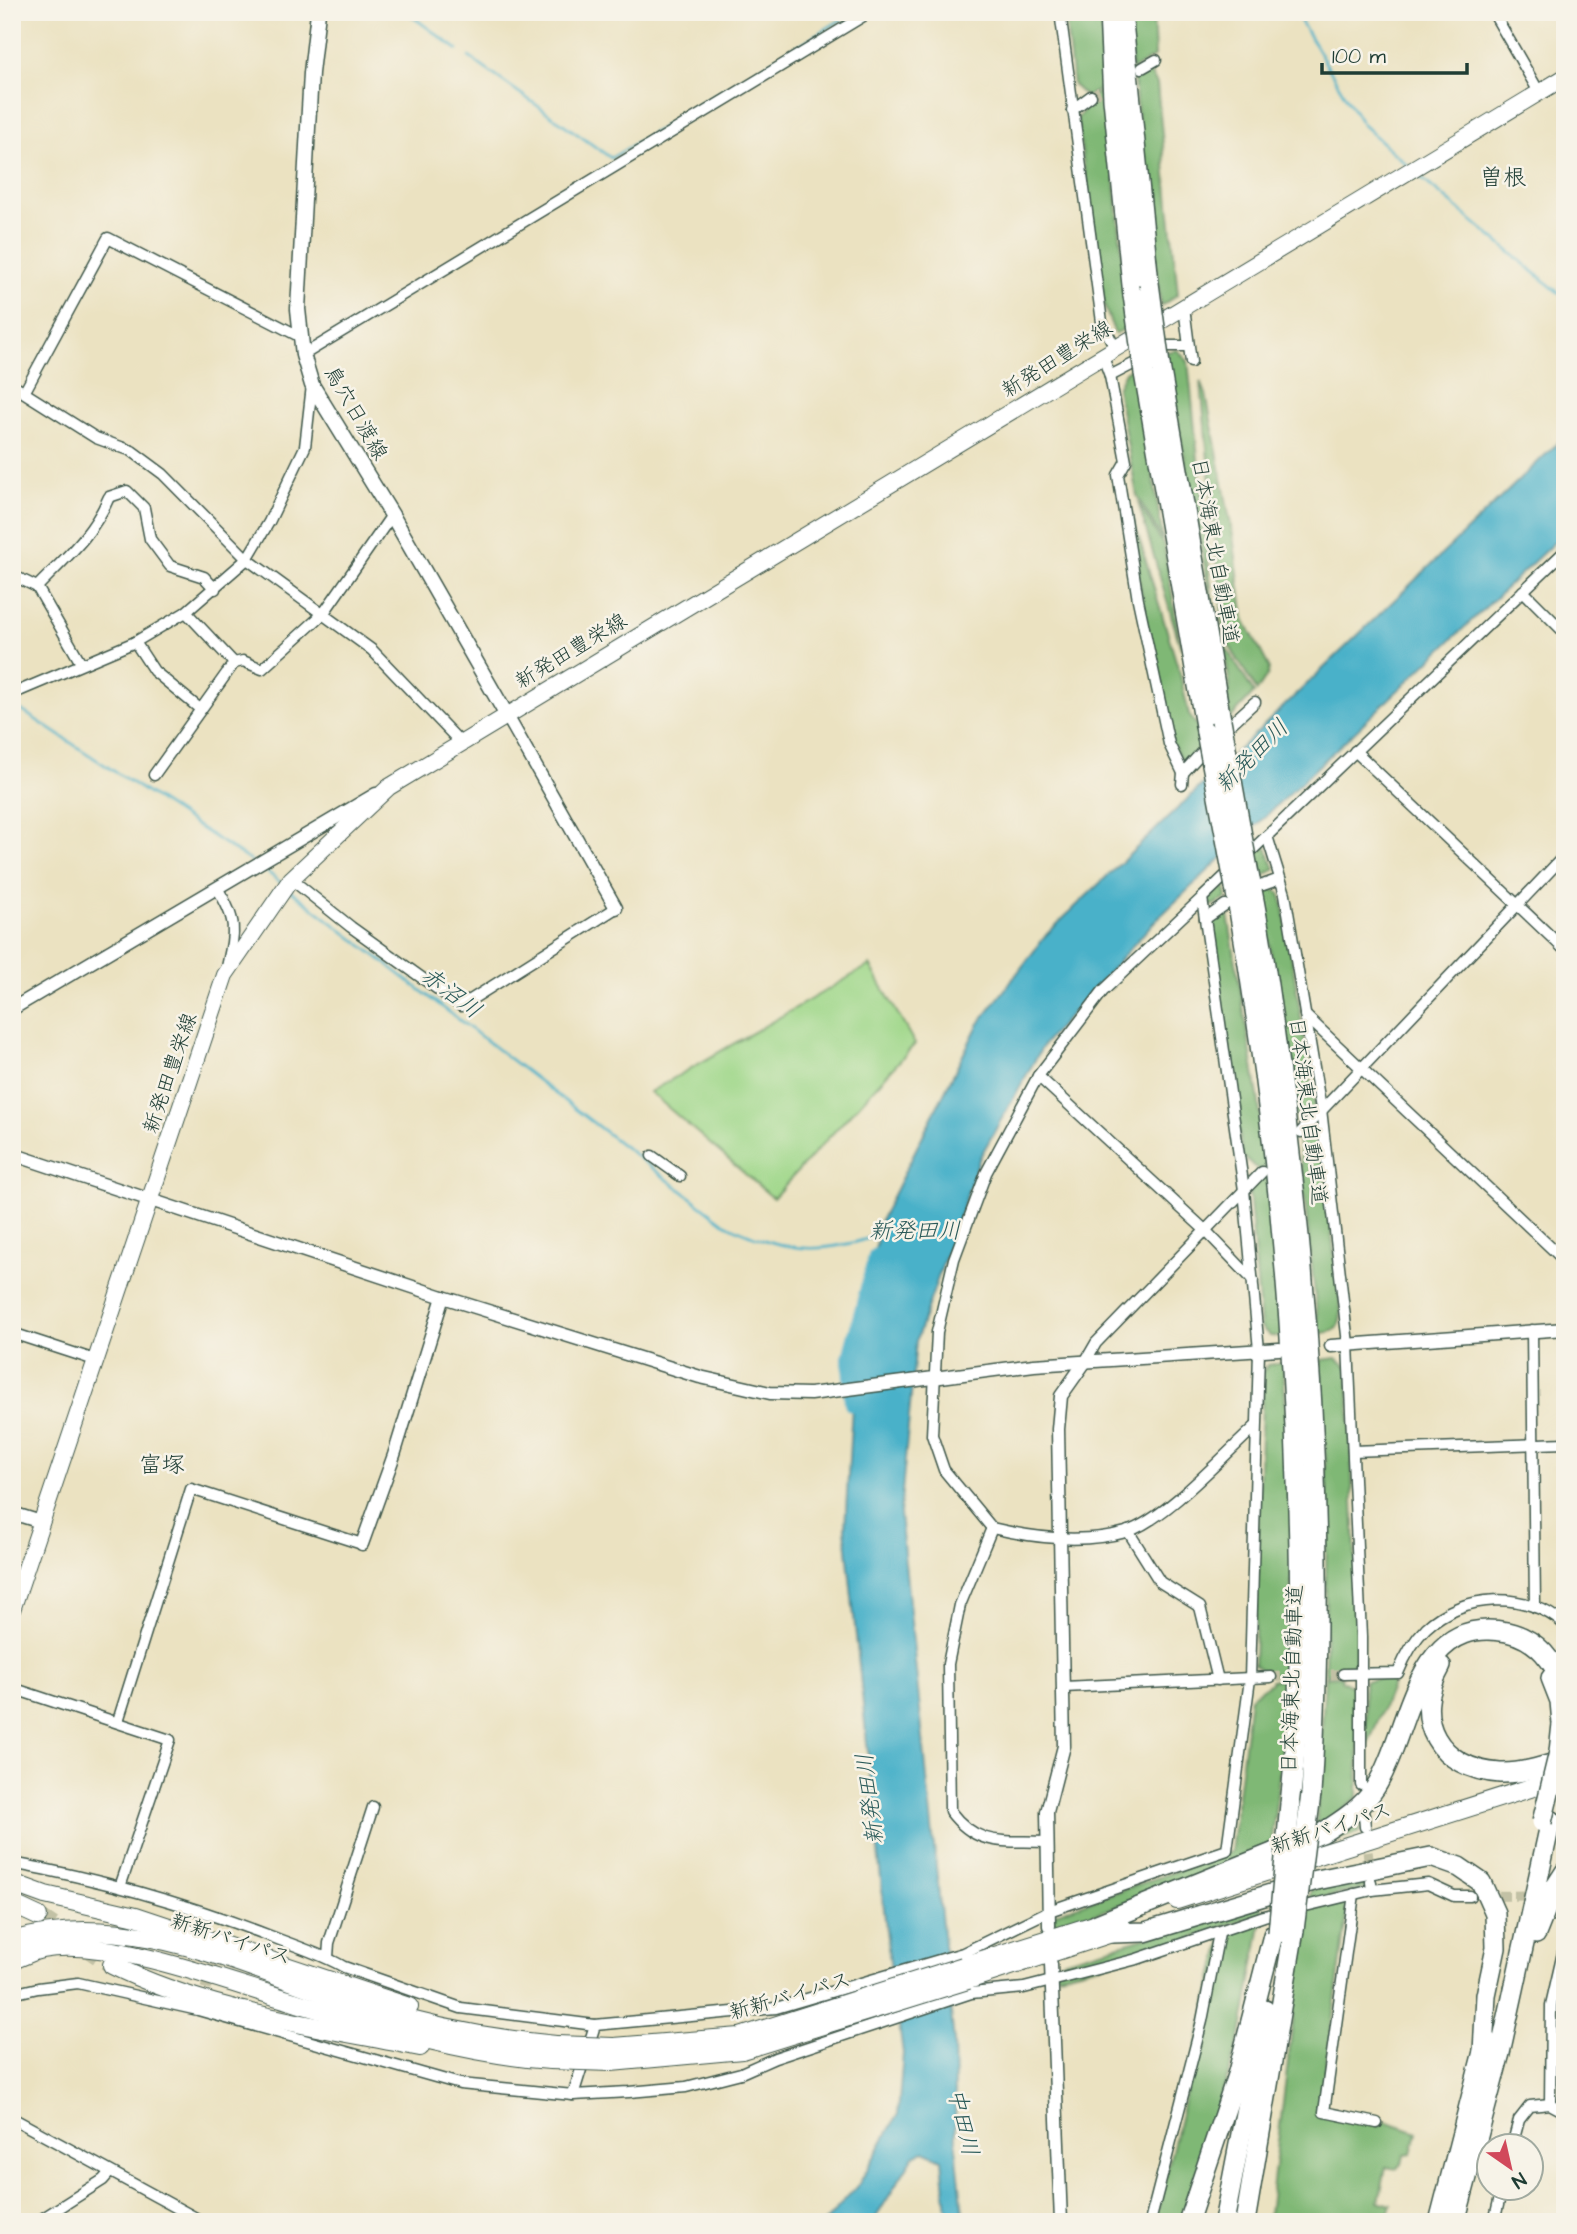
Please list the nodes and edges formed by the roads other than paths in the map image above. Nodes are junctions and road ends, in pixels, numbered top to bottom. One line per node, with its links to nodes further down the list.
1 (318, 12): 15 (main road, 鳥穴日渡線)
2 (870, 12): 18 (street)
3 (1060, 12): 12 (street)
4 (1109, 12): 13 (highway, 日本海東北自動車道)
5 (1122, 12): 13 (highway, 日本海東北自動車道)
6 (1493, 12): 10 (street)
7 (1157, 60): 8 (street)
8 (1142, 68)
9 (1565, 77): 10 (main road, 新発田豊栄線)
10 (1539, 93): 14 (main road, 新発田豊栄線)
11 (1091, 96): 12 (street)
12 (1072, 110): 17 (street)
13 (1141, 289): 49 (highway, 日本海東北自動車道, bridge)
14 (1184, 307): 16 (street); 17 (main road, 新発田豊栄線)
15 (299, 336): 18 (main road, 鳥穴日渡線); 23 (street)
16 (1188, 346): 19 (street); 20 (street)
17 (1109, 353): 20 (street); 40 (main road, 新発田豊栄線)
18 (303, 355): 22 (main road, 鳥穴日渡線)
19 (1191, 362)
20 (1110, 376): 38 (street)
21 (12, 385): 23 (street)
22 (312, 386): 24 (main road, 鳥穴日渡線); 26 (street)
23 (25, 391): 26 (street)
24 (392, 515): 32 (street); 40 (main road, 鳥穴日渡線)
25 (1565, 551): 30 (street)
26 (247, 559): 29 (street); 32 (street)
27 (12, 575): 28 (street)
28 (37, 587): 29 (street); 35 (street)
29 (215, 589): 31 (street)
30 (1523, 591): 33 (street); 42 (street)
31 (186, 612): 34 (street); 36 (street)
32 (323, 614): 36 (street); 41 (street)
33 (1565, 633)
34 (135, 642): 35 (street); 39 (street)
35 (81, 663): 37 (street)
36 (234, 663): 39 (street)
37 (12, 694)
38 (1255, 702)
39 (200, 709): 43 (street)
40 (506, 715): 41 (main road, 新発田豊栄線); 54 (street)
41 (461, 743): 44 (main road, 新発田豊栄線)
42 (1355, 751): 45 (street); 53 (street)
43 (154, 775)
44 (389, 787): 47 (main road, 新発田豊栄線); 50 (street)
45 (1267, 836): 48 (street); 51 (street)
46 (1565, 855): 53 (street)
47 (291, 878): 54 (street); 57 (main road, 新発田豊栄線)
48 (1280, 879): 49 (street); 59 (street)
49 (1250, 884): 129 (highway, 日本海東北自動車道, bridge); 129 (highway, 日本海東北自動車道, bridge)
50 (217, 888): 57 (street); 58 (street)
51 (1202, 898): 55 (street); 61 (street)
52 (1225, 905): 55 (street)
53 (1518, 905): 56 (street); 60 (street)
54 (616, 908)
55 (1205, 919): 68 (street)
56 (1565, 950)
57 (225, 975): 69 (main road, 新発田豊栄線)
58 (12, 1009)
59 (1305, 1015): 60 (street); 62 (street)
60 (1359, 1067): 62 (street); 71 (street)
61 (1038, 1076): 70 (street); 83 (street)
62 (1321, 1109): 63 (street); 77 (street)
63 (1301, 1132)
64 (12, 1154): 69 (street)
65 (652, 1156): 67 (street)
66 (1262, 1172): 68 (street)
67 (680, 1176)
68 (1244, 1190): 70 (street); 72 (street)
69 (149, 1199): 73 (street); 81 (main road, 新発田豊栄線)
70 (1206, 1231): 72 (street); 82 (street)
71 (1565, 1261)
72 (1253, 1280): 80 (street)
73 (443, 1297): 83 (street); 93 (street)
74 (1565, 1329): 75 (street)
75 (1532, 1330): 77 (street); 86 (street)
76 (12, 1333): 81 (street)
77 (1348, 1344): 78 (street); 87 (street)
78 (1331, 1346)
79 (1279, 1349): 80 (street)
80 (1259, 1350): 82 (street); 84 (street)
81 (95, 1360): 89 (main road, 新発田豊栄線)
82 (1085, 1362): 83 (street); 92 (street)
83 (930, 1378): 90 (street)
84 (1256, 1426): 91 (street); 100 (street)
85 (1565, 1443): 86 (street)
86 (1534, 1444): 87 (street); 94 (street)
87 (1353, 1451): 97 (street)
88 (12, 1513): 89 (street)
89 (41, 1522): 95 (main road, 新発田豊栄線)
90 (992, 1528): 92 (street); 115 (street)
91 (1128, 1531): 92 (street); 101 (street)
92 (1059, 1538): 102 (street)
93 (362, 1544): 105 (street)
94 (1535, 1607): 96 (street); 97 (street)
95 (12, 1610)
96 (1565, 1625)
97 (1361, 1674): 98 (street); 109 (street)
98 (1343, 1675)
99 (1271, 1677): 100 (street)
100 (1250, 1679): 101 (street); 123 (street)
101 (1217, 1680): 102 (street)
102 (1065, 1687): 115 (street)
103 (12, 1688): 105 (street)
104 (1565, 1690): 127 (highway)
105 (118, 1721): 119 (street)
106 (1565, 1760): 113 (highway, bridge)
107 (1565, 1766): 113 (highway)
108 (1565, 1777): 127 (highway, 新新バイパス)
109 (1361, 1785)
110 (1565, 1790): 127 (highway, 新新バイパス)
111 (373, 1807): 133 (street)
112 (1364, 1815): 114 (street)
113 (1547, 1821): 144 (highway)
114 (1365, 1827)
115 (1046, 1842): 123 (street)
116 (12, 1863): 119 (street)
117 (1565, 1872): 144 (highway)
118 (12, 1883): 143 (highway)
119 (120, 1887): 125 (street)
120 (1354, 1894): 121 (street); 130 (street); 150 (street)
121 (1470, 1896)
122 (12, 1904): 124 (highway)
123 (1049, 1911): 126 (street); 138 (street)
124 (38, 1916)
125 (226, 1919): 128 (street); 133 (street)
126 (1049, 1926)
127 (1105, 1928): 138 (highway, 新新バイパス); 144 (highway)
128 (223, 1932)
129 (1282, 1932): 137 (highway, 日本海東北自動車道); 158 (highway); 159 (highway, 日本海東北自動車道)
130 (1219, 1933): 139 (street); 157 (street)
131 (12, 1941): 143 (highway, 新新バイパス)
132 (1565, 1944): 147 (street)
133 (328, 1957): 142 (street)
134 (12, 1960): 143 (highway, 新新バイパス)
135 (1051, 1964): 139 (street)
136 (112, 1965): 143 (highway)
137 (1289, 1972): 160 (highway, 日本海東北自動車道); 161 (highway)
138 (966, 1973): 139 (street); 141 (street); 143 (highway, 新新バイパス, bridge); 145 (street)
139 (1052, 1979): 156 (street)
140 (12, 1994): 146 (street)
141 (792, 2006): 142 (street); 145 (street)
142 (595, 2025): 146 (street)
143 (516, 2050)
144 (1492, 2052): 162 (highway); 163 (highway)
145 (787, 2055): 146 (street)
146 (573, 2095)
147 (1550, 2104): 148 (street); 151 (street)
148 (1565, 2112)
149 (12, 2118): 152 (street)
150 (1377, 2123)
151 (1516, 2132)
152 (110, 2172): 154 (street); 155 (street)
153 (1499, 2202): 164 (street)
154 (37, 2222)
155 (203, 2222)
156 (1061, 2222)
157 (1150, 2222)
158 (1188, 2222)
159 (1224, 2222)
160 (1245, 2222)
161 (1259, 2222)
162 (1439, 2222)
163 (1455, 2222)
164 (1494, 2222)

